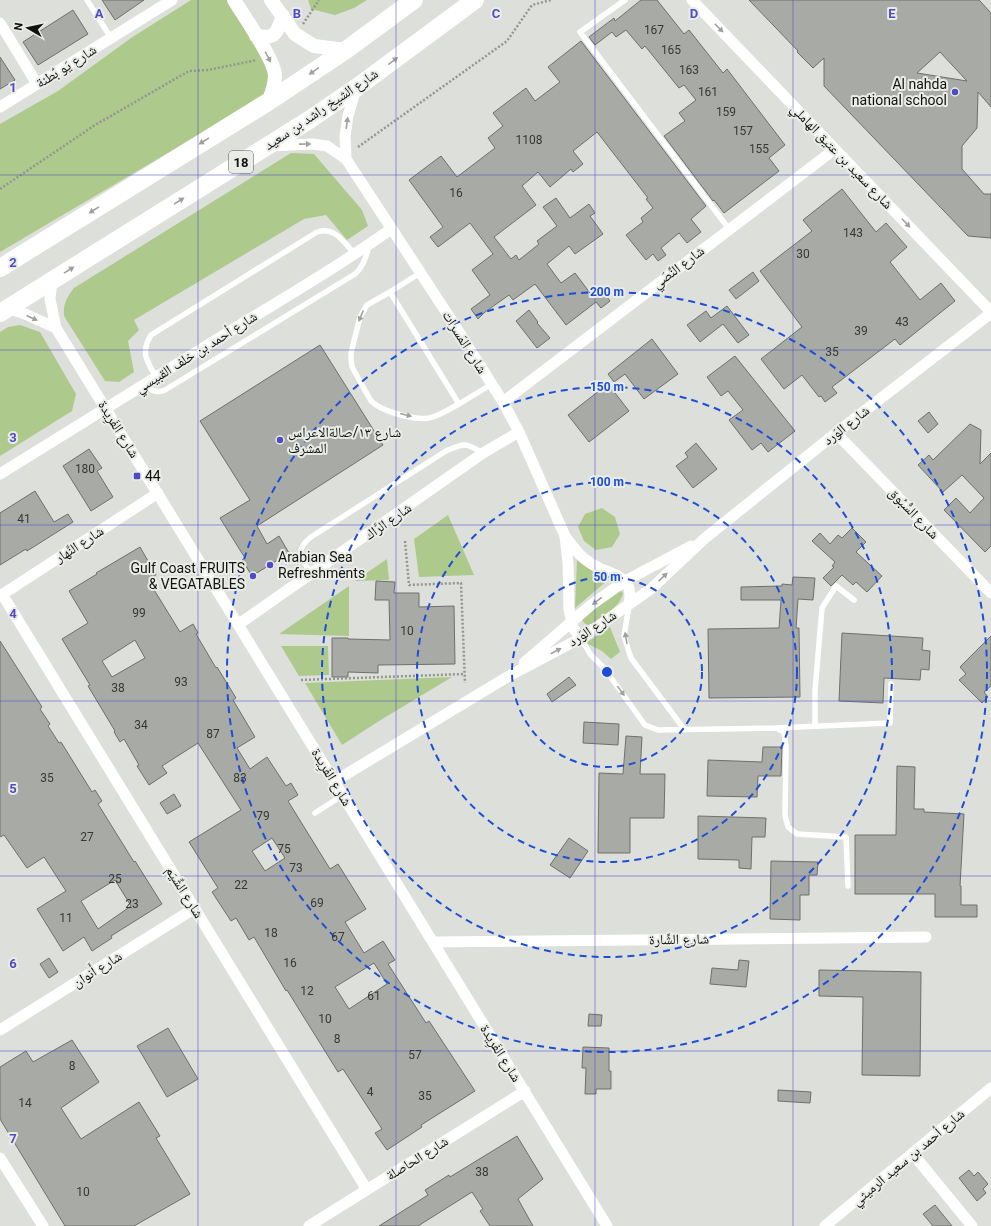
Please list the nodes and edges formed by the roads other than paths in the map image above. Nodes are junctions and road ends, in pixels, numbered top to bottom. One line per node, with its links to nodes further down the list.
1 (87, 0): 12 (lane, شارع يَو بُطنة)
2 (172, 0): 12 (street, شارع يَو بُطنة)
3 (234, 0): 11 (street)
4 (271, 0): 9 (street)
5 (414, 0): 13 (main road)
6 (474, 0): 15 (main road, شارع الشيخ راشد بن سعيد / 18, one-way to 6)
7 (625, 0): 22 (lane)
8 (692, 0): 19 (street, شارع سعيد بن عتيق الهاملي, one-way to 19)
9 (283, 16): 11 (street); 13 (street)
10 (0, 23): 14 (street)
11 (256, 36): 16 (street, one-way to 16)
12 (111, 38): 14 (street, شارع يَو بُطنة)
13 (346, 50): 16 (main road, one-way to 16)
14 (37, 84): 17 (street, شارع يَو بُطنة)
15 (356, 88): 18 (main road, شارع الشيخ راشد بن سعيد / 18); 20 (street, one-way to 15)
16 (268, 102): 25 (main road, one-way to 25)
17 (0, 107)
18 (266, 147): 20 (street, شارع المَسرات, one-way to 20); 27 (main road, شارع الشيخ راشد بن سعيد / 18, one-way to 18)
19 (835, 149): 22 (street, شارع النِّصَي); 30 (street, شارع سعيد بن عتيق الهاملي, one-way to 30)
20 (346, 159): 21 (street, شارع المَسرات)
21 (391, 229): 23 (street, شارع أحمد بن خلف القبيسي); 26 (street, شارع المَسرات)
22 (728, 229): 35 (street, شارع النِّصَي)
23 (369, 245): 24 (street, شارع أحمد بن خلف القبيسي); 34 (lane)
24 (355, 254): 32 (street, شارع أحمد بن خلف القبيسي); 32 (lane)
25 (0, 268)
26 (420, 273): 28 (lane); 33 (street, شارع المَسرات)
27 (52, 280): 29 (main road, شارع الشيخ راشد بن سعيد / 18); 31 (street, شارع الفَرِيدة)
28 (390, 292): 36 (lane); 36 (lane, one-way to 36)
29 (4, 311): 31 (street, one-way to 31)
30 (991, 313): 39 (street, شارع الوَرد)
31 (56, 328): 37 (street, شارع الفَرِيدة)
32 (156, 377): 34 (street, شارع أحمد بن خلف القبيسي)
33 (492, 384): 35 (street, شارع المَسرات); 36 (lane)
34 (142, 385): 37 (street, شارع أحمد بن خلف القبيسي)
35 (503, 402): 38 (street, شارع المَسرات)
36 (459, 404)
37 (107, 409): 41 (street, شارع أحمد بن خلف القبيسي); 42 (street, شارع الفَرِيدة)
38 (519, 432): 40 (street, شارع الرَّاك); 43 (street, شارع المَسرات)
39 (836, 432): 44 (street, شارع الوَرد); 47 (street, شارع السُّبُوق)
40 (483, 453): 45 (street, شارع الرَّاك); 45 (lane)
41 (0, 474)
42 (158, 493): 48 (street, شارع النَّهار); 52 (street, شارع الفَرِيدة)
43 (565, 536): 46 (street, شارع المَسرات); 51 (street, شارع المَسرات)
44 (704, 539): 46 (street, شارع الوَرد); 50 (street, شارع الوَرد, one-way to 44)
45 (311, 574): 52 (street, شارع الرَّاك)
46 (625, 581): 50 (street); 51 (street, شارع الوَرد, one-way to 51)
47 (991, 593)
48 (1, 595): 63 (street, شارع الشِّيَم)
49 (854, 600): 56 (lane)
50 (629, 604): 53 (street, شارع الوَرد); 58 (lane, one-way to 50)
51 (571, 621): 53 (street, شارع المَسرات); 54 (street, شارع الوَرد)
52 (239, 624): 59 (street, شارع الفَرِيدة)
53 (581, 638): 54 (street, شارع الوَرد, one-way to 53); 58 (lane, one-way to 58)
54 (509, 676): 59 (street, شارع الوَرد)
55 (891, 684): 56 (lane)
56 (815, 726): 57 (lane)
57 (776, 728): 58 (lane); 62 (lane)
58 (684, 729)
59 (335, 781): 60 (street, شارع الفَرِيدة)
60 (343, 795): 61 (lane); 65 (street, شارع الفَرِيدة)
61 (315, 813)
62 (848, 886)
63 (195, 908): 66 (street, شارع أَنوان); 71 (street, شارع الشِّيَم)
64 (926, 937): 65 (street, شارع الشَّارة)
65 (433, 942): 68 (street, شارع الفَرِيدة)
66 (0, 1030)
67 (991, 1088): 69 (street, شارع أحمد بن سعيد الرميثي)
68 (525, 1091): 71 (street, شارع الحاصلة); 74 (street, شارع الفَرِيدة)
69 (913, 1154): 75 (street, شارع أحمد بن سعيد الرميثي); 76 (street)
70 (0, 1158): 72 (street)
71 (367, 1190): 73 (street, شارع الحاصلة)
72 (42, 1226)
73 (309, 1226)
74 (607, 1226)
75 (825, 1226)
76 (972, 1226)

